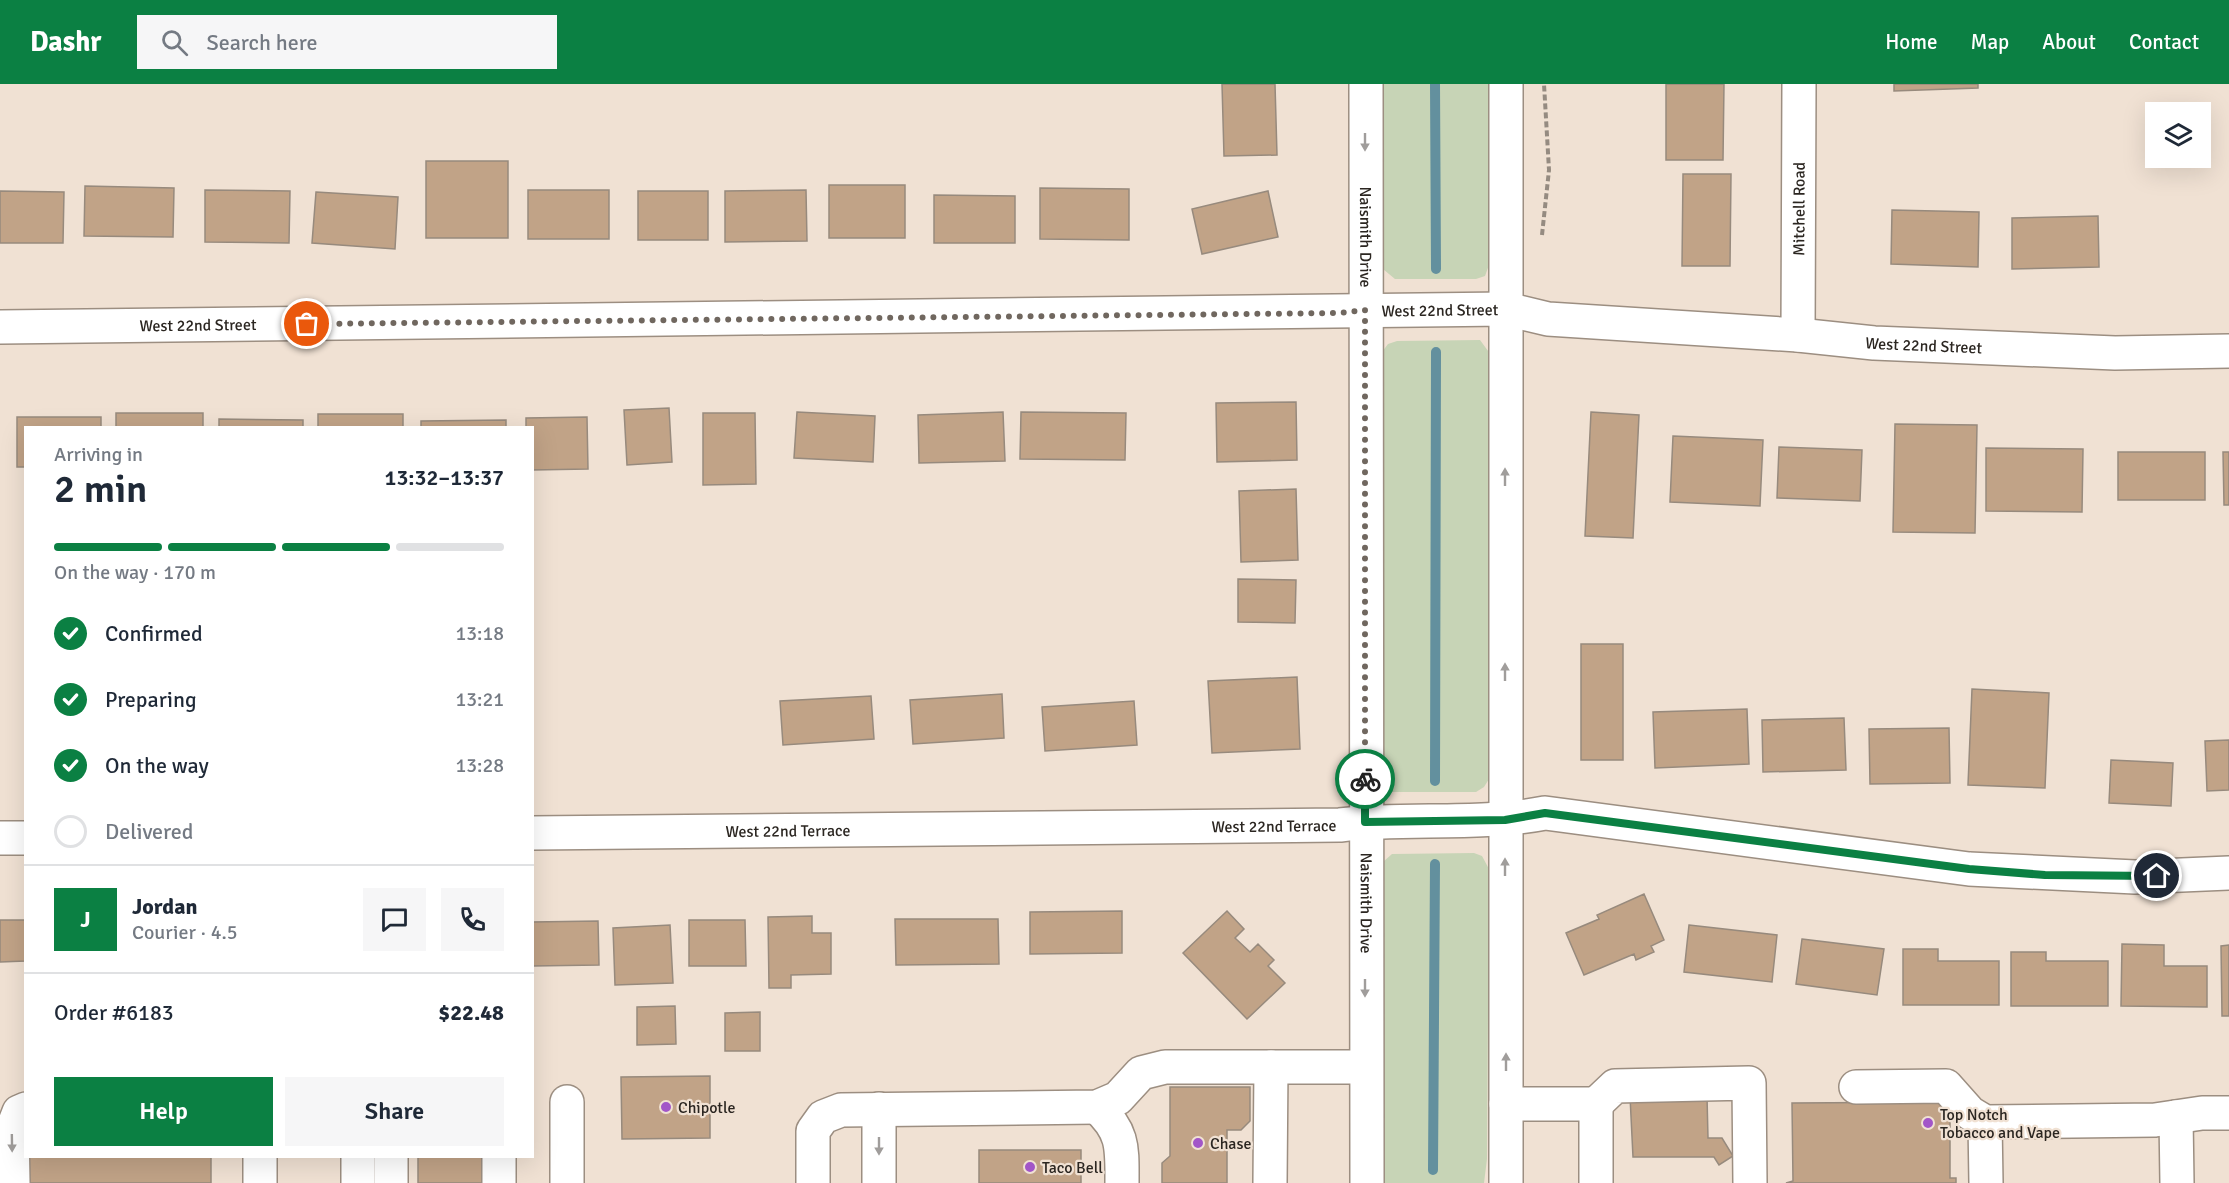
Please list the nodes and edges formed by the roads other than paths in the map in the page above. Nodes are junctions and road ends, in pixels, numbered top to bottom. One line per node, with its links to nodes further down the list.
1 (1366, 84): 5 (street, Naismith Drive, one-way to 5)
2 (1506, 84): 4 (street)
3 (1799, 84): 7 (street, Mitchell Road)
4 (1506, 309): 5 (street, West 22nd Street); 7 (street, West 22nd Street); 9 (street, one-way to 4)
5 (1365, 310): 6 (street, West 22nd Street); 10 (street, Naismith Drive)
6 (0, 327)
7 (1798, 335): 8 (street, West 22nd Street)
8 (2229, 351)
9 (1505, 820): 10 (street, West 22nd Terrace); 14 (street, West 22nd Terrace); 19 (street, one-way to 9)
10 (1365, 822): 11 (street, West 22nd Terrace); 16 (street, Naismith Drive, one-way to 16)
11 (534, 833)
12 (0, 838): 13 (street)
13 (24, 838)
14 (2229, 873)
15 (1271, 1067): 16 (street); 21 (street); 40 (street)
16 (1366, 1067): 41 (street, Naismith Drive)
17 (1856, 1087): 26 (street)
18 (567, 1101): 36 (street)
19 (1506, 1104): 20 (street); 42 (street)
20 (1596, 1104): 43 (street); 44 (street)
21 (1097, 1107): 22 (street); 39 (street)
22 (879, 1109): 37 (street); 38 (street, one-way to 38)
23 (24, 1110): 31 (street, one-way to 31)
24 (2229, 1113): 25 (street)
25 (2176, 1117): 26 (street); 46 (street)
26 (1985, 1122): 45 (street)
27 (260, 1158): 32 (street)
28 (358, 1158): 33 (street)
29 (391, 1158): 34 (street)
30 (499, 1158): 35 (street)
31 (13, 1183)
32 (260, 1183)
33 (358, 1183)
34 (391, 1183)
35 (499, 1183)
36 (567, 1183)
37 (813, 1183)
38 (879, 1183)
39 (1122, 1183)
40 (1270, 1183)
41 (1367, 1183)
42 (1506, 1183)
43 (1596, 1183)
44 (1750, 1183)
45 (1986, 1183)
46 (2177, 1183)

